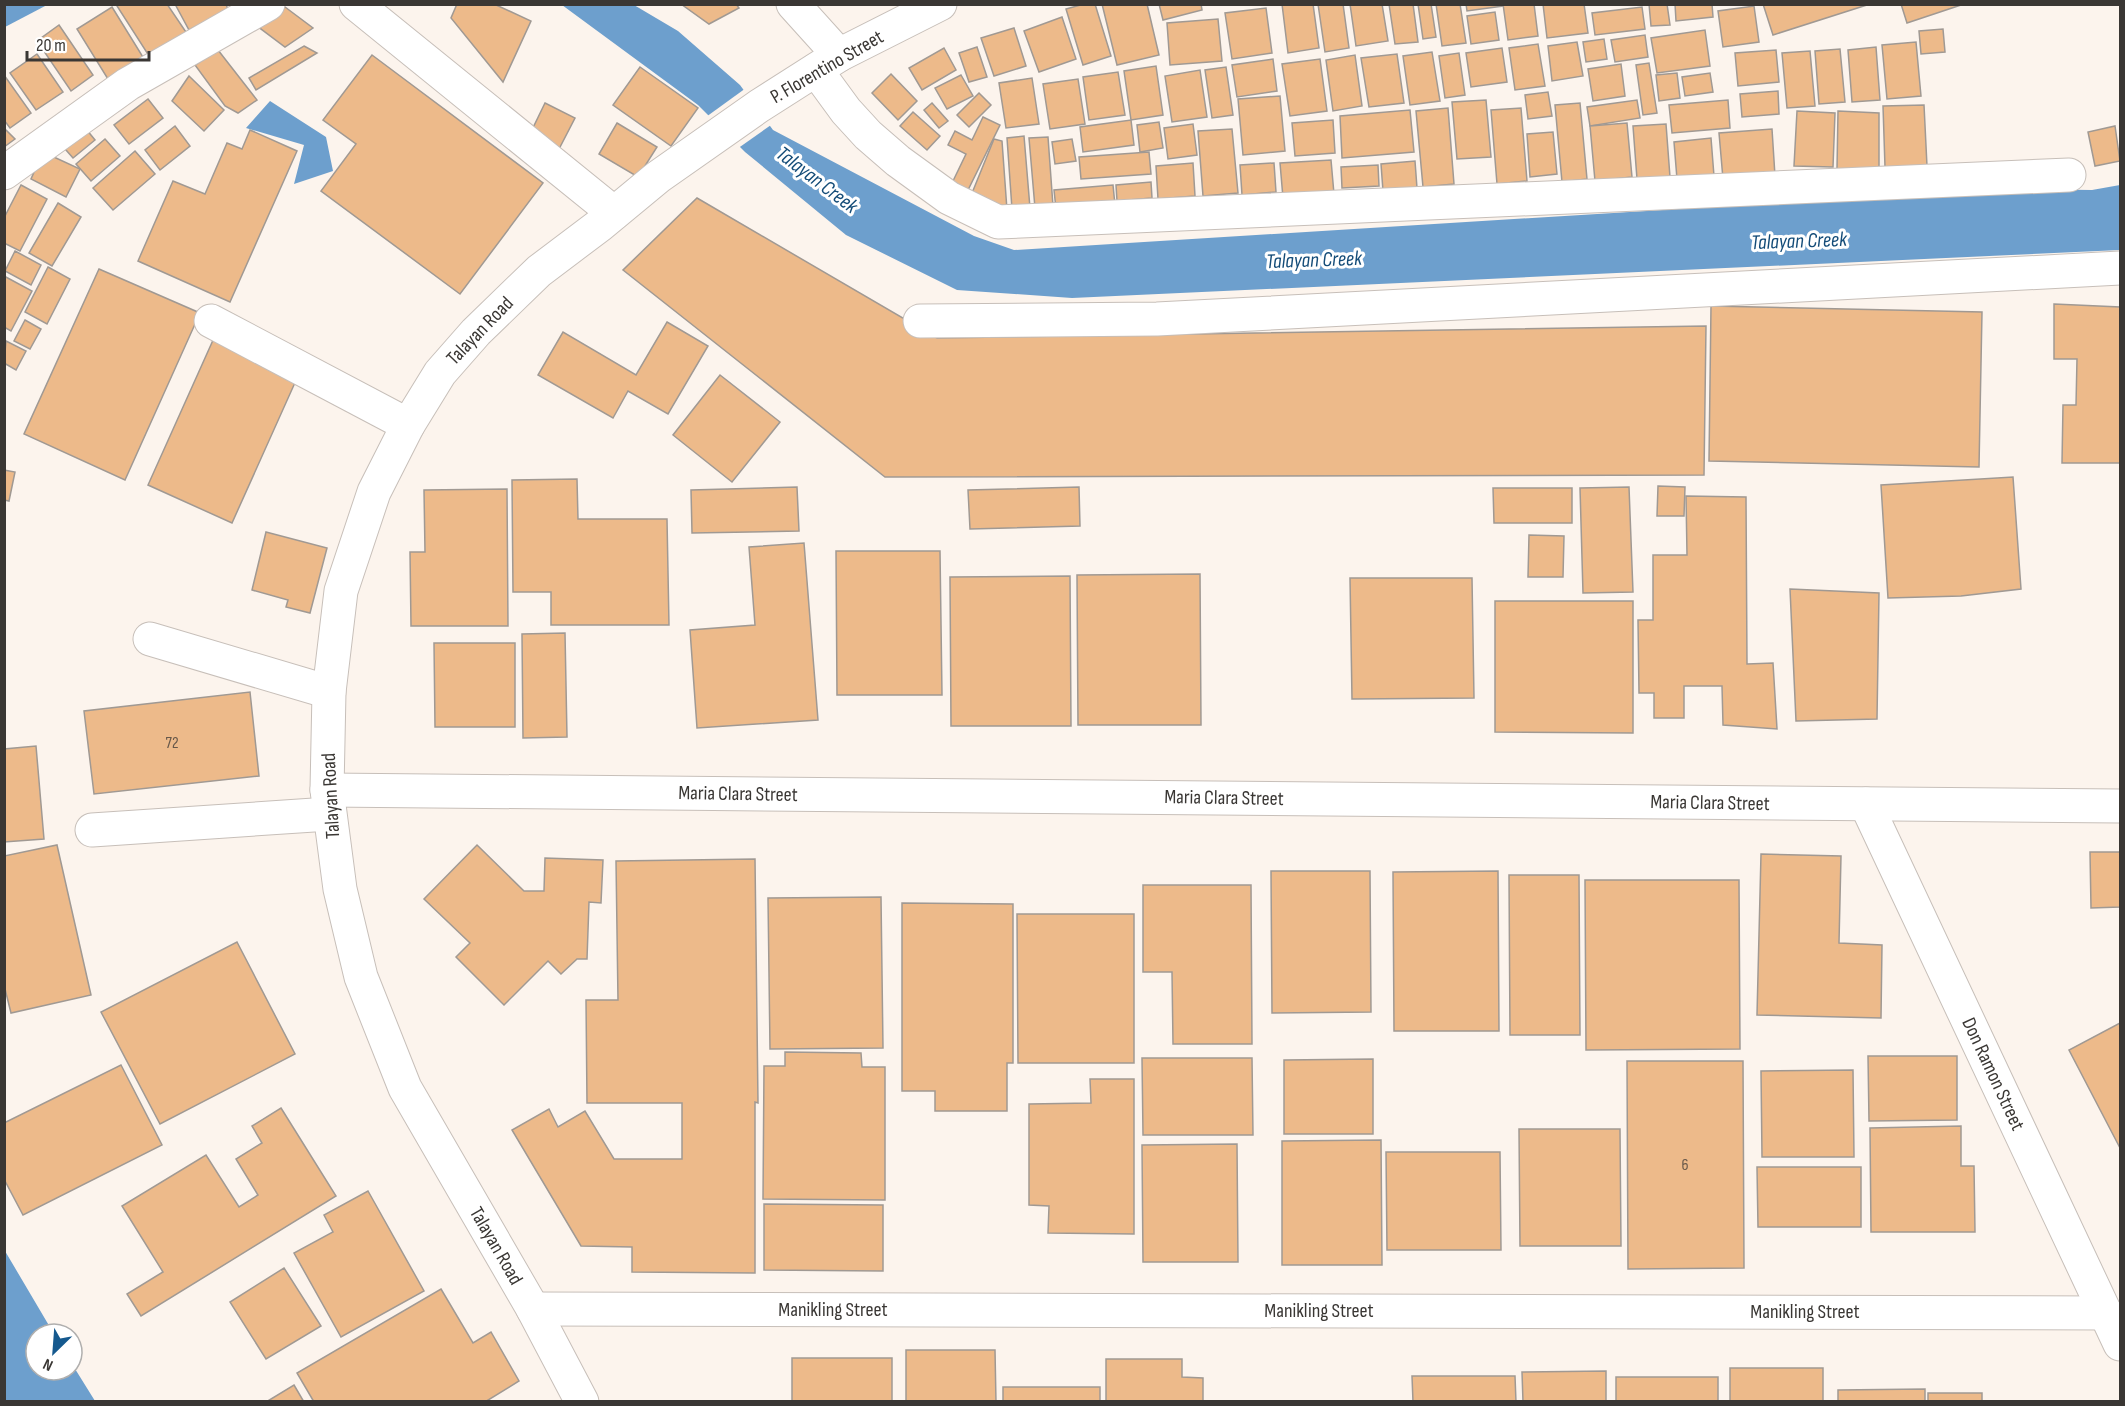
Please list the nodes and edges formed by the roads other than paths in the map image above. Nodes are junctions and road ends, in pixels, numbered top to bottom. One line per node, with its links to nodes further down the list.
1 (268, 4): 6 (street)
2 (356, 4): 8 (street)
3 (793, 4): 5 (street)
4 (940, 4): 5 (street, P. Florentino Street)
5 (827, 62): 7 (street); 8 (street, P. Florentino Street)
6 (4, 172)
7 (2069, 175)
8 (607, 219): 12 (street, Talayan Road)
9 (2121, 268): 11 (street)
10 (212, 321): 12 (street)
11 (920, 321)
12 (408, 425): 14 (street, Talayan Road)
13 (150, 639): 14 (street)
14 (329, 692): 15 (street, Talayan Road)
15 (328, 802): 16 (street, Maria Clara Street); 18 (street, Maria Clara Street); 19 (street, Talayan Road)
16 (1866, 804): 17 (street, Maria Clara Street); 20 (street, Don Ramon Street)
17 (2121, 806)
18 (92, 830)
19 (533, 1309): 20 (street, Manikling Street); 22 (street, Talayan Road)
20 (2106, 1313): 21 (street, Don Ramon Street)
21 (2121, 1344)
22 (582, 1401)

